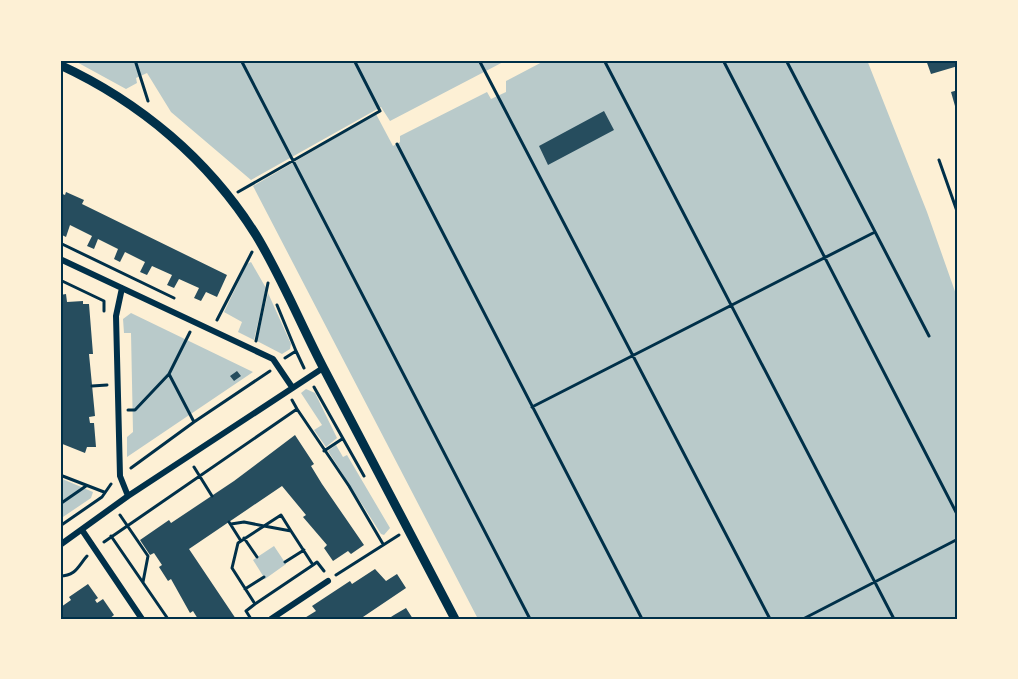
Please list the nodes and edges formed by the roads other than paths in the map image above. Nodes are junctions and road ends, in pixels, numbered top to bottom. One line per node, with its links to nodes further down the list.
1 (60, 65): 4 (street)
2 (60, 259): 3 (street)
3 (122, 288): 5 (street); 6 (street)
4 (324, 368): 5 (street); 12 (street)
5 (292, 387): 6 (street)
6 (128, 496): 7 (street)
7 (82, 530): 8 (street); 10 (street)
8 (60, 545)
9 (328, 581): 11 (street)
10 (142, 619)
11 (271, 619)
12 (454, 619)

